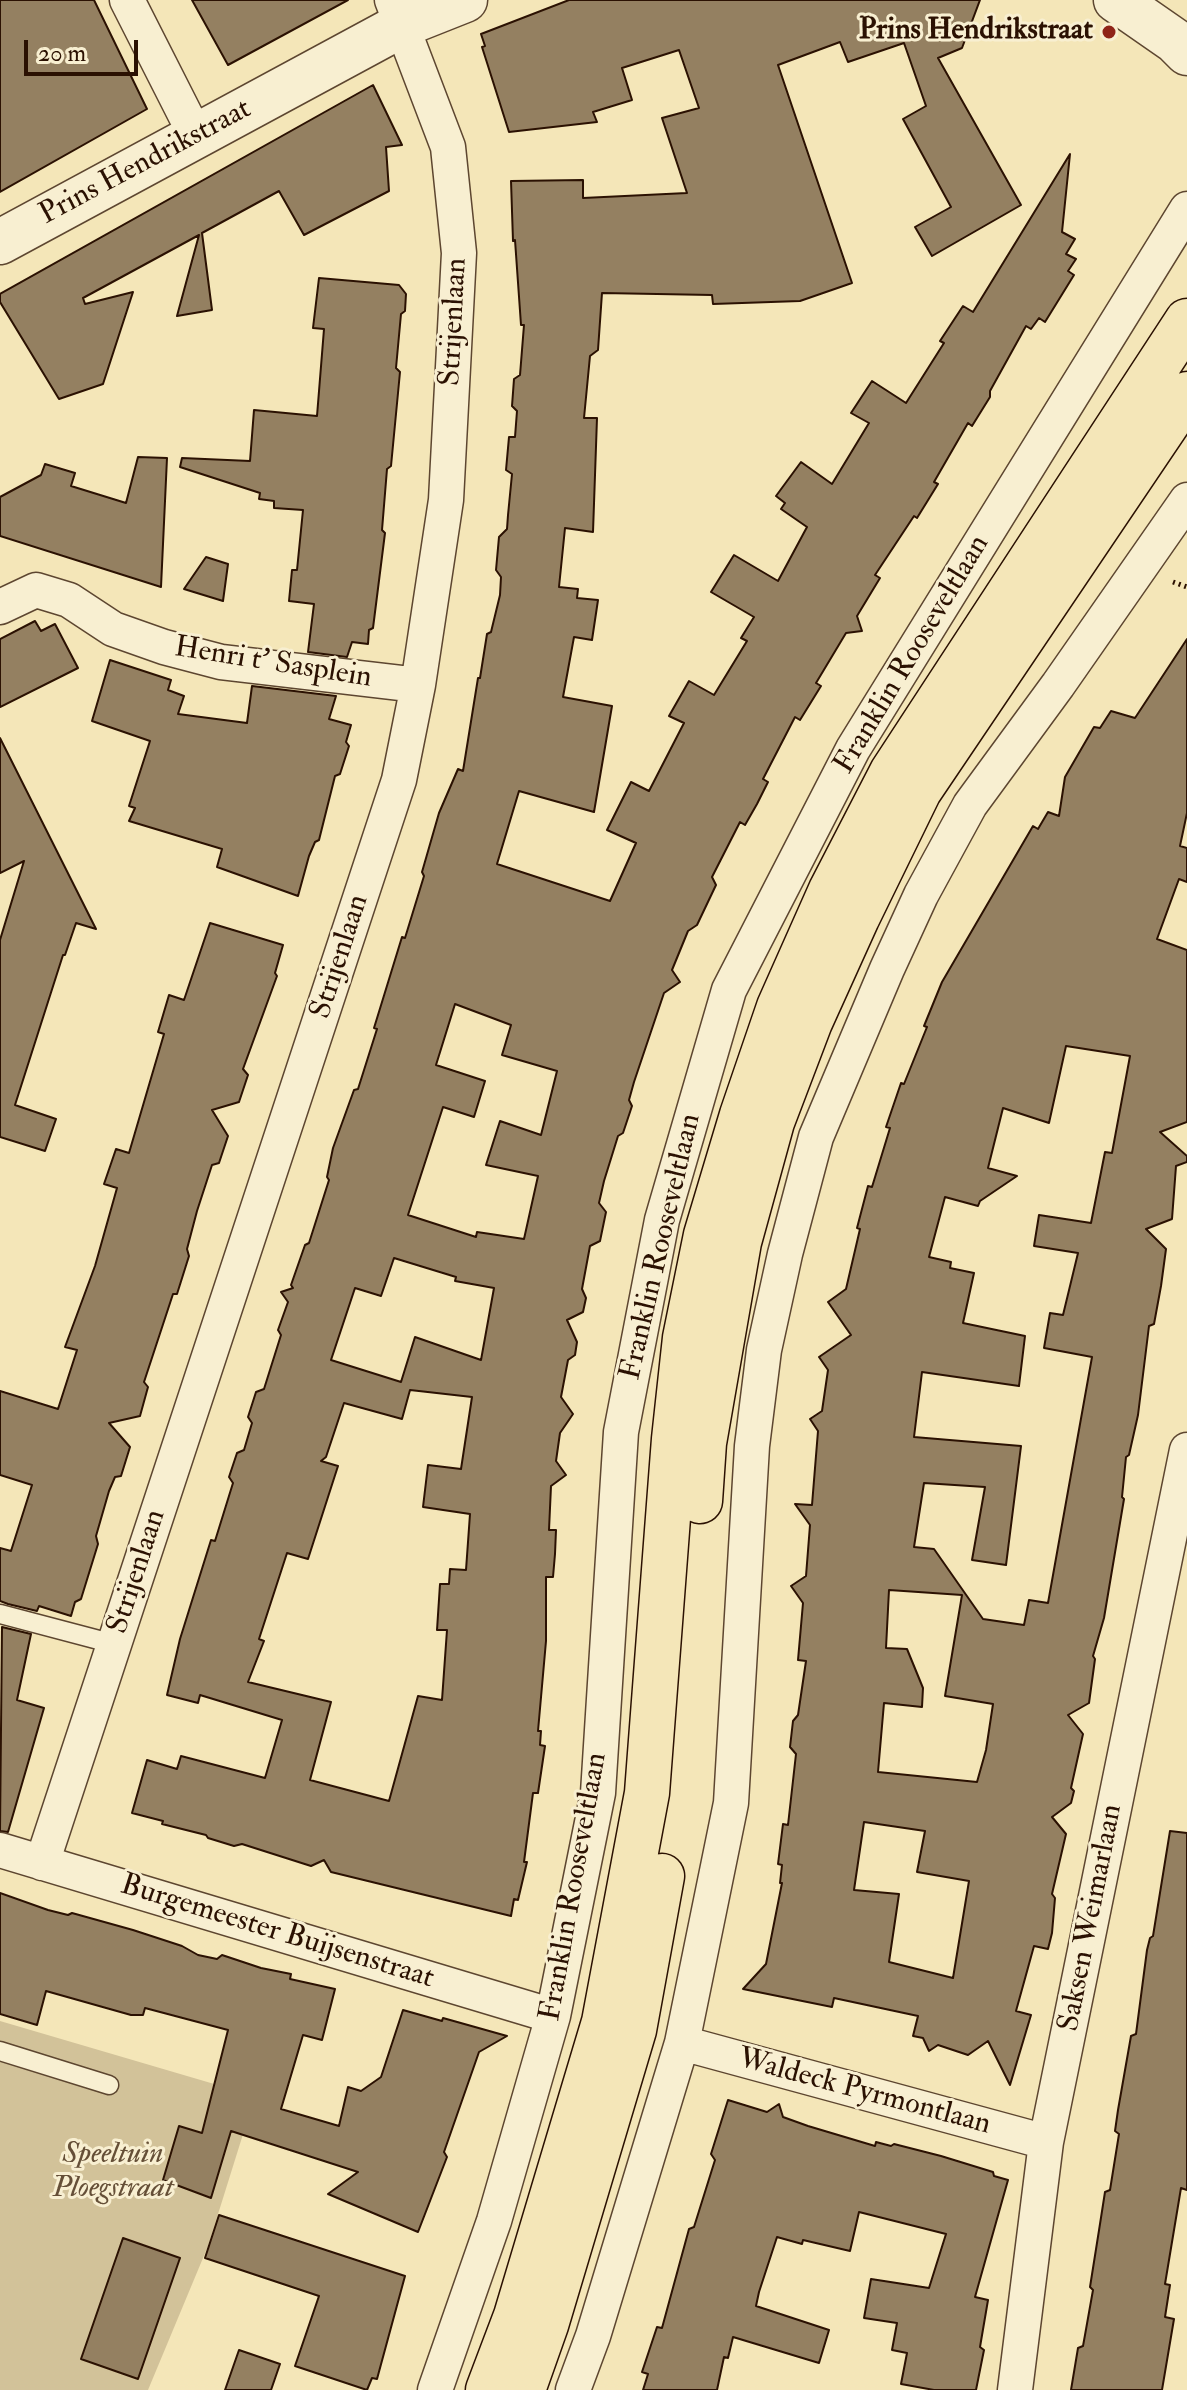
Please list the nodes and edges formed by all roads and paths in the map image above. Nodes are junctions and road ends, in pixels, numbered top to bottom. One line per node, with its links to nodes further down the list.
1 (127, 0): 6 (street)
2 (465, 0): 4 (street, Prins Hendrikstraat)
3 (1116, 0): 5 (street)
4 (397, 12): 6 (street, Prins Hendrikstraat); 13 (street, Strijenlaan)
5 (1187, 53)
6 (196, 136): 8 (street, Prins Hendrikstraat)
7 (1187, 209): 19 (street, Franklin Rooseveltlaan)
8 (0, 242)
9 (1187, 321): 25 (main road, Franklin Rooseveltlaan)
10 (1187, 394): 26 (main road)
11 (1187, 500): 20 (street)
12 (0, 607): 13 (street, Henri t' Sasplein)
13 (418, 685): 16 (street, Strijenlaan)
14 (1187, 1450): 23 (street, Saksen Weimarlaan)
15 (0, 1614): 16 (lane)
16 (114, 1644): 18 (street, Strijenlaan)
17 (0, 1850): 18 (street, Burgemeester Buijsenstraat)
18 (42, 1863): 19 (street, Burgemeester Buijsenstraat)
19 (553, 2016): 24 (street, Franklin Rooseveltlaan)
20 (682, 2043): 23 (street, Waldeck Pyrmontlaan); 27 (street)
21 (0, 2051): 22 (lane)
22 (109, 2085)
23 (1046, 2142): 28 (street, Saksen Weimarlaan)
24 (435, 2390)
25 (488, 2390)
26 (523, 2390)
27 (573, 2390)
28 (1015, 2390)

